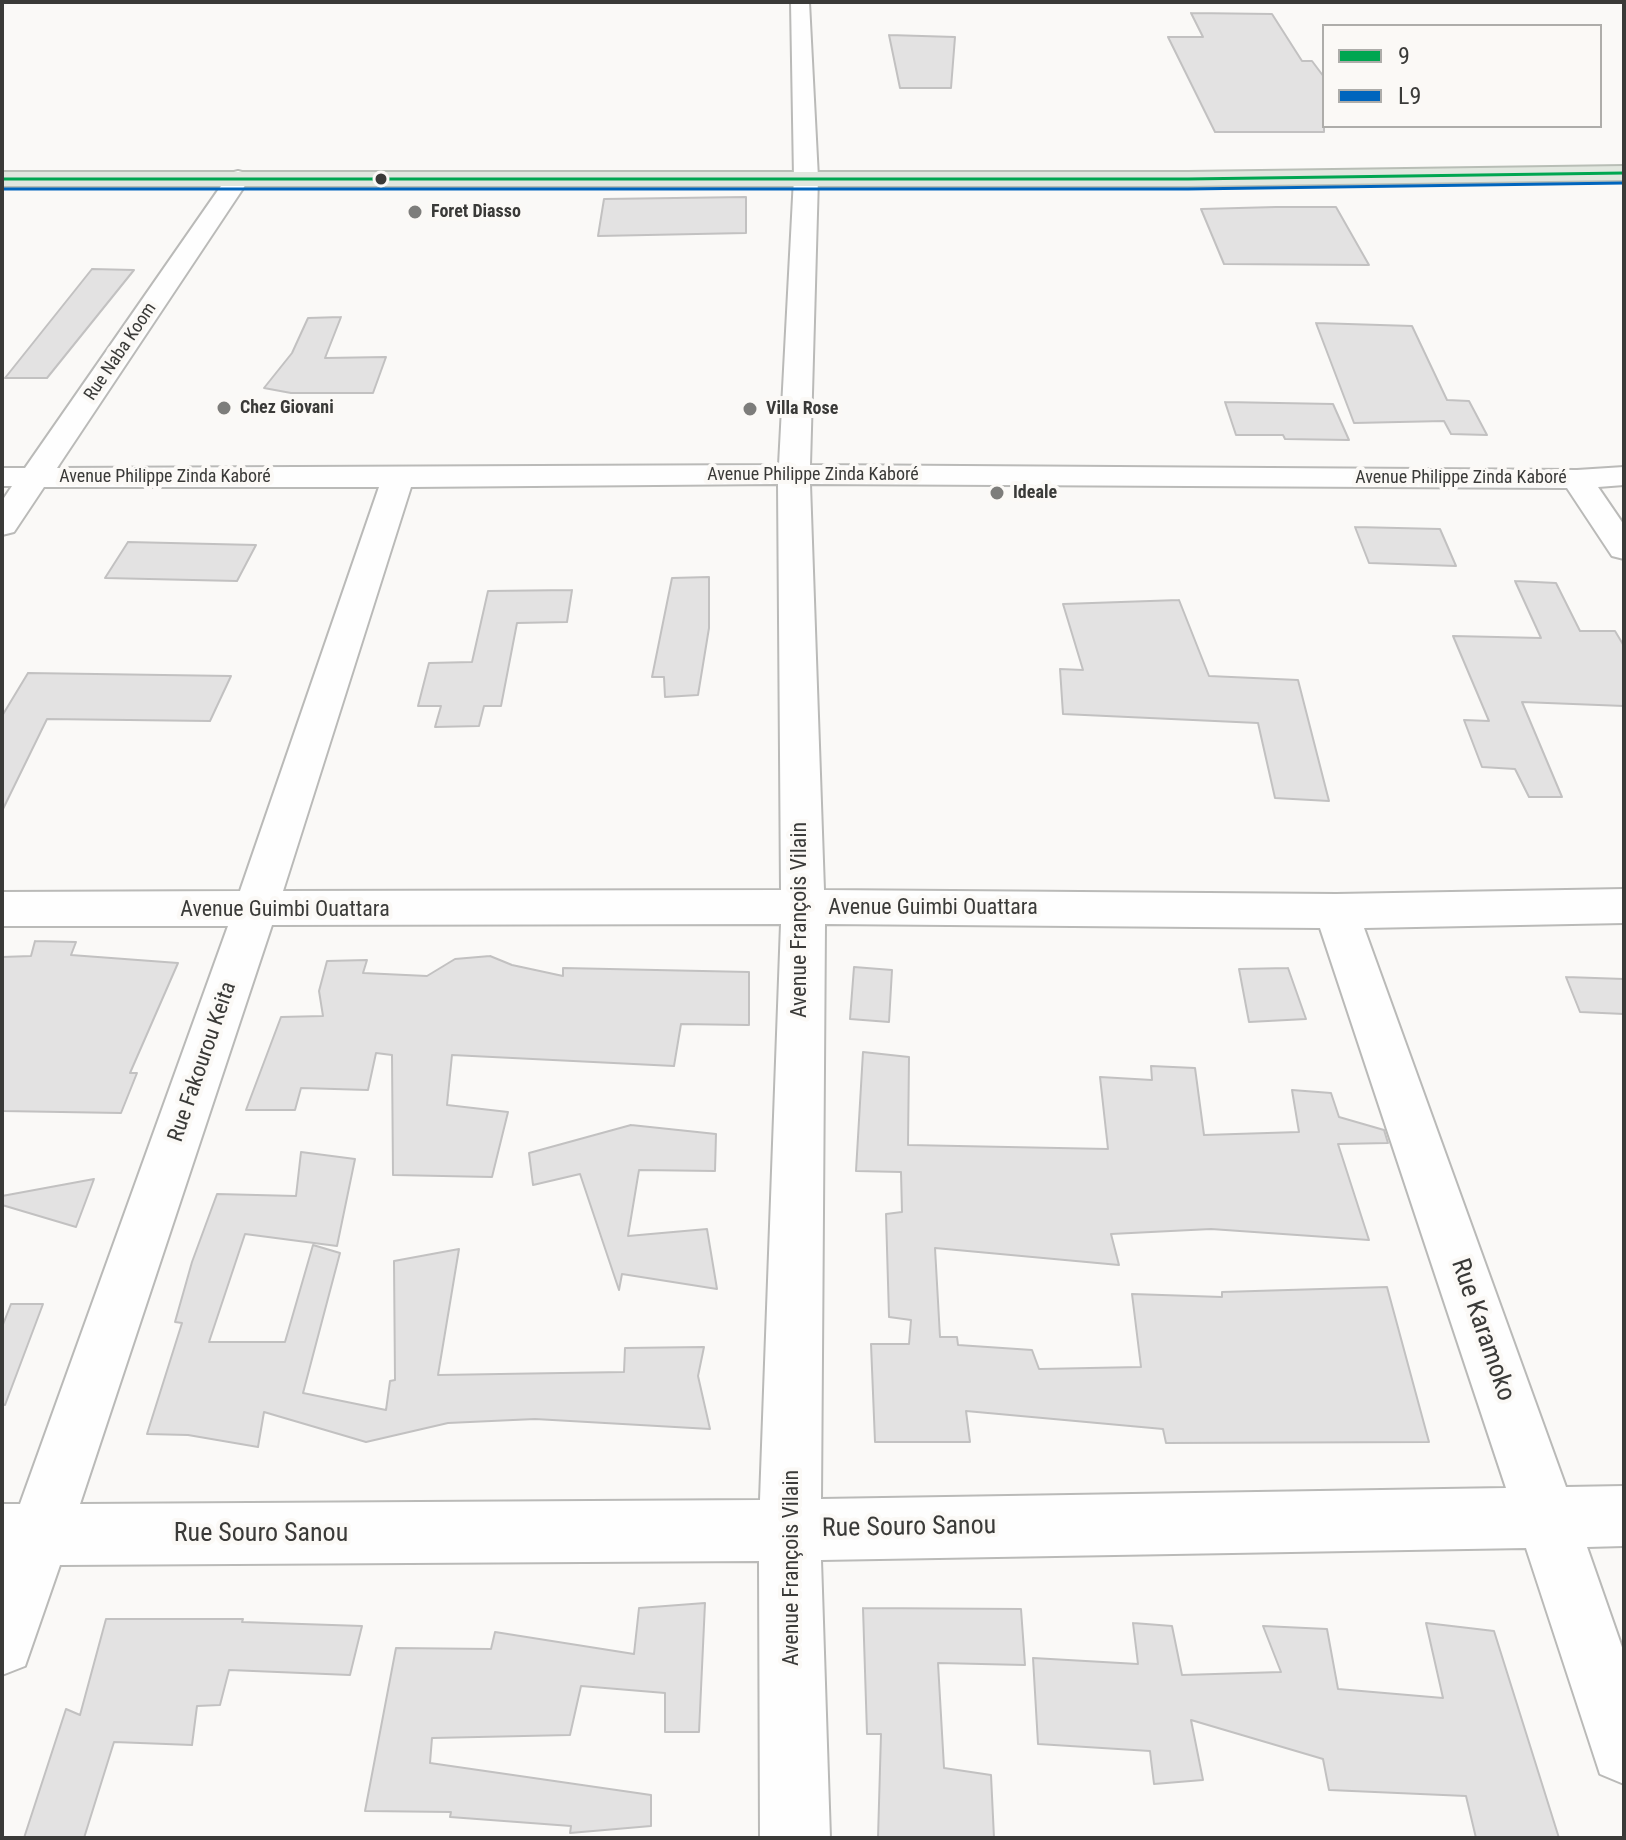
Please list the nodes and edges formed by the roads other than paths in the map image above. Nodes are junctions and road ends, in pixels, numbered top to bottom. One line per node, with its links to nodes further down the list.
1 (800, 2): 4 (street, Avenue François Vilain)
2 (1624, 173): 4 (highway)
3 (238, 178): 4 (highway); 5 (highway); 9 (street, Rue Naba Koom)
4 (806, 178): 6 (street, Avenue François Vilain)
5 (2, 179)
6 (794, 474): 10 (street, Avenue Philippe Zinda Kaboré); 11 (street, Avenue Philippe Zinda Kaboré); 15 (street, Avenue François Vilain)
7 (1624, 476): 11 (street, Avenue Philippe Zinda Kaboré)
8 (2, 477): 9 (street, Avenue Philippe Zinda Kaboré)
9 (37, 477): 10 (street, Avenue Philippe Zinda Kaboré); 12 (street, Rue Naba Koom)
10 (398, 478): 17 (street, Rue Fakourou Keita)
11 (1577, 479): 13 (street)
12 (2, 525)
13 (1624, 549)
14 (1624, 906): 18 (street, Avenue Guimbi Ouattara)
15 (803, 907): 17 (street, Avenue Guimbi Ouattara); 18 (street, Avenue Guimbi Ouattara); 21 (street, Avenue François Vilain)
16 (2, 909): 17 (street, Avenue Guimbi Ouattara)
17 (255, 910): 22 (street, Rue Fakourou Keita)
18 (1336, 911): 19 (street, Rue Karamoko)
19 (1546, 1516): 20 (street, Rue Souro Sanou); 21 (street, Rue Souro Sanou); 24 (street, Rue Karamoko)
20 (1624, 1516)
21 (790, 1530): 22 (street, Rue Souro Sanou); 25 (street, Avenue François Vilain)
22 (21, 1535): 23 (street, Rue Fakourou Keita)
23 (2, 1643)
24 (1624, 1750)
25 (795, 1838)

